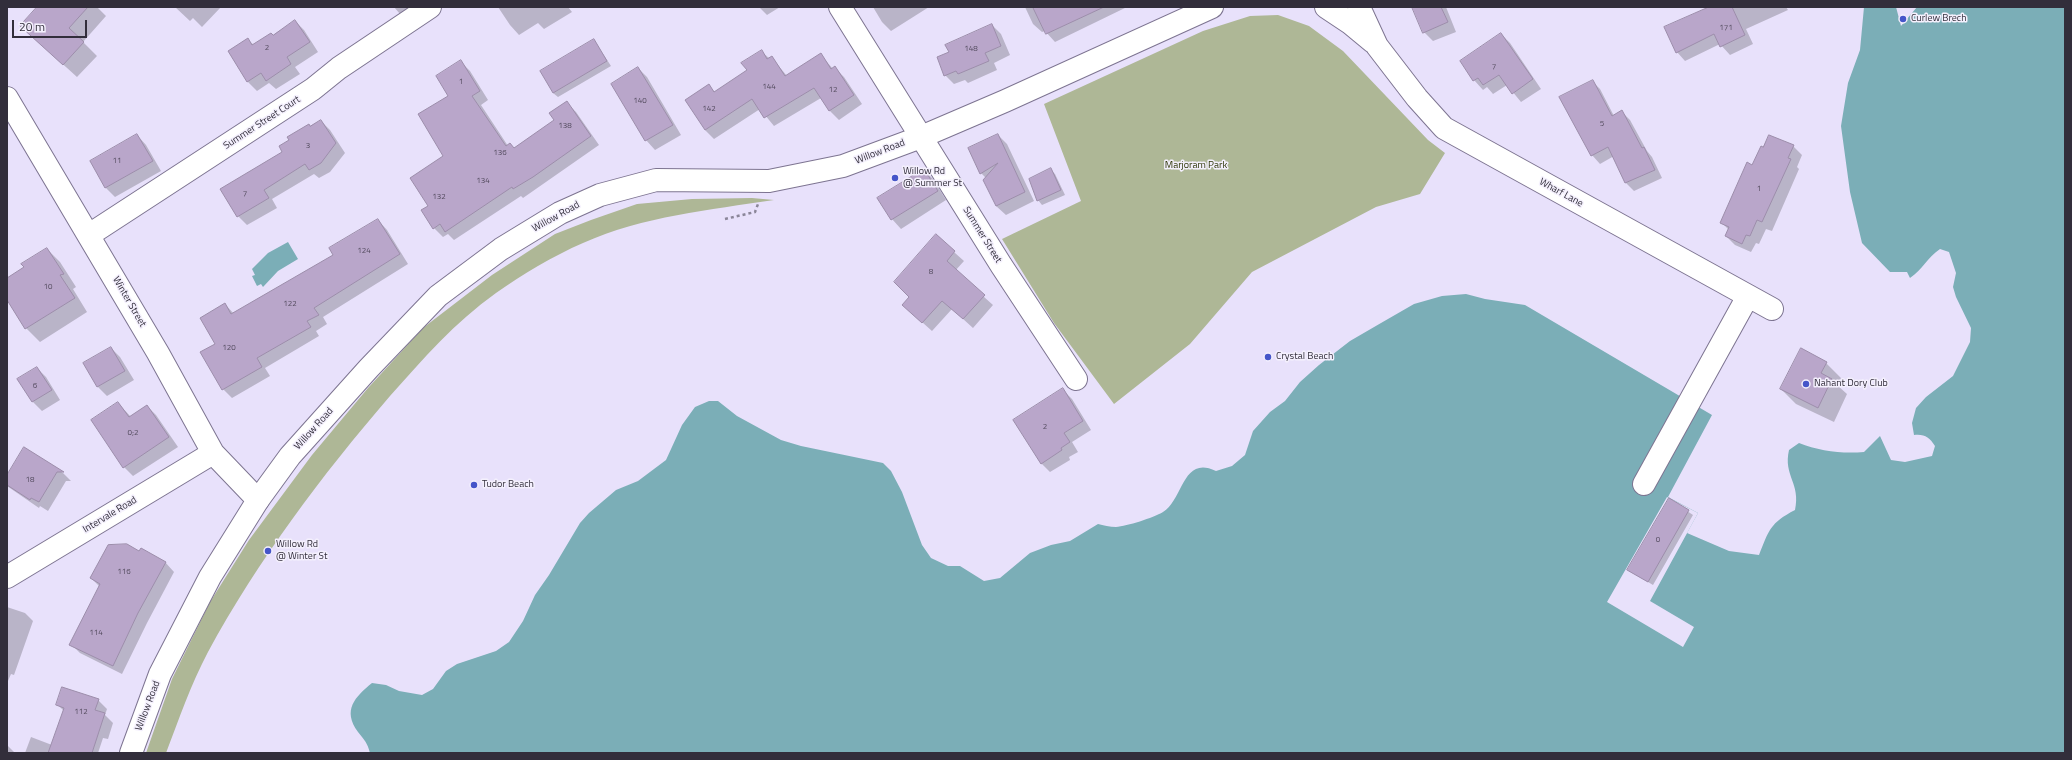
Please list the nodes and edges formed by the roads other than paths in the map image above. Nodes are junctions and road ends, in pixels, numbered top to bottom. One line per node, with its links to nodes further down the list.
1 (430, 7): 9 (street, Summer Street Court)
2 (840, 7): 8 (street, Summer Street)
3 (1212, 7): 8 (street, Willow Road)
4 (1326, 7): 6 (street, Wharf Lane)
5 (1359, 7): 6 (street, Wharf Lane)
6 (1377, 46): 10 (street, Wharf Lane)
7 (7, 98): 9 (street, Winter Street)
8 (921, 137): 12 (street, Summer Street); 15 (street, Willow Road)
9 (89, 235): 13 (street, Winter Street)
10 (1748, 296): 11 (street, Wharf Lane); 14 (street)
11 (1772, 309)
12 (1076, 379)
13 (213, 453): 15 (street, Winter Street); 16 (street, Intervale Road)
14 (1644, 484)
15 (258, 500): 17 (street, Willow Road)
16 (7, 577)
17 (131, 753)

